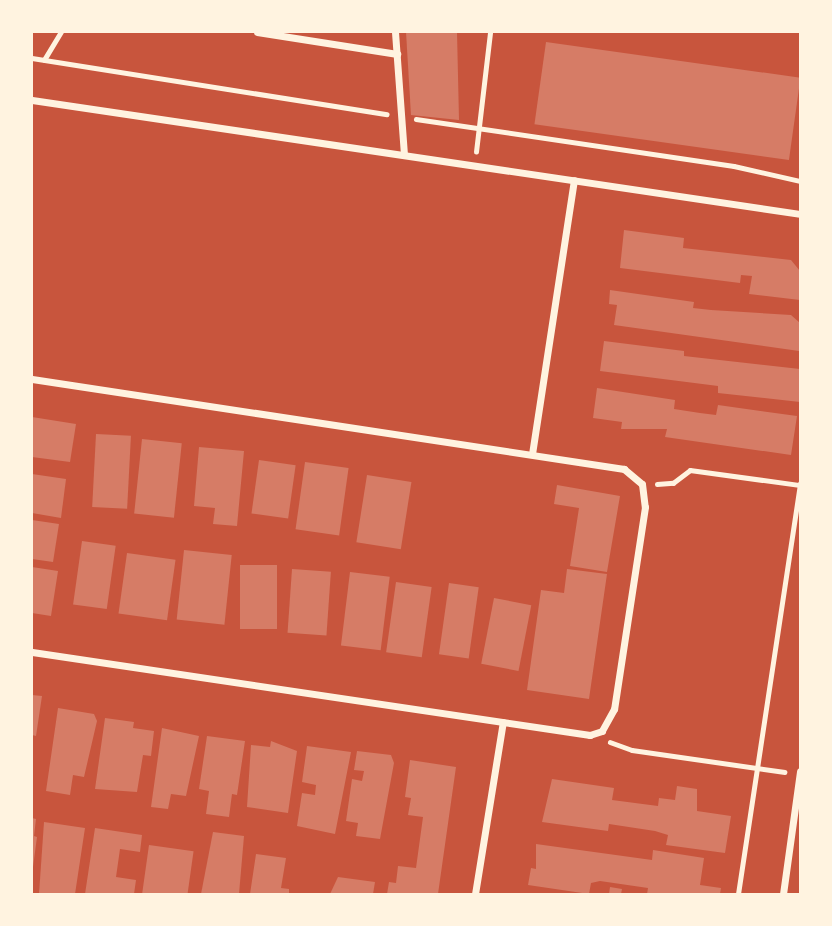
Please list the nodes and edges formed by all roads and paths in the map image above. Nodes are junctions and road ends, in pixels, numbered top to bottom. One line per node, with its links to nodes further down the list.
1 (61, 32): 6 (path)
2 (257, 32): 5 (street)
3 (395, 32): 5 (street)
4 (489, 32): 9 (path)
5 (397, 54): 8 (street)
6 (44, 61)
7 (32, 100): 8 (street)
8 (404, 154): 9 (street)
9 (475, 165): 10 (street)
10 (574, 180): 11 (street); 13 (street)
11 (800, 214)
12 (32, 379): 13 (street)
13 (532, 454): 14 (street)
14 (642, 484): 15 (path); 18 (street)
15 (800, 485): 19 (path)
16 (32, 652): 17 (street)
17 (503, 722): 18 (street); 22 (street)
18 (590, 735): 19 (path)
19 (757, 768): 20 (path); 23 (path)
20 (773, 770)
21 (800, 771): 24 (street)
22 (475, 894)
23 (738, 894)
24 (783, 894)

